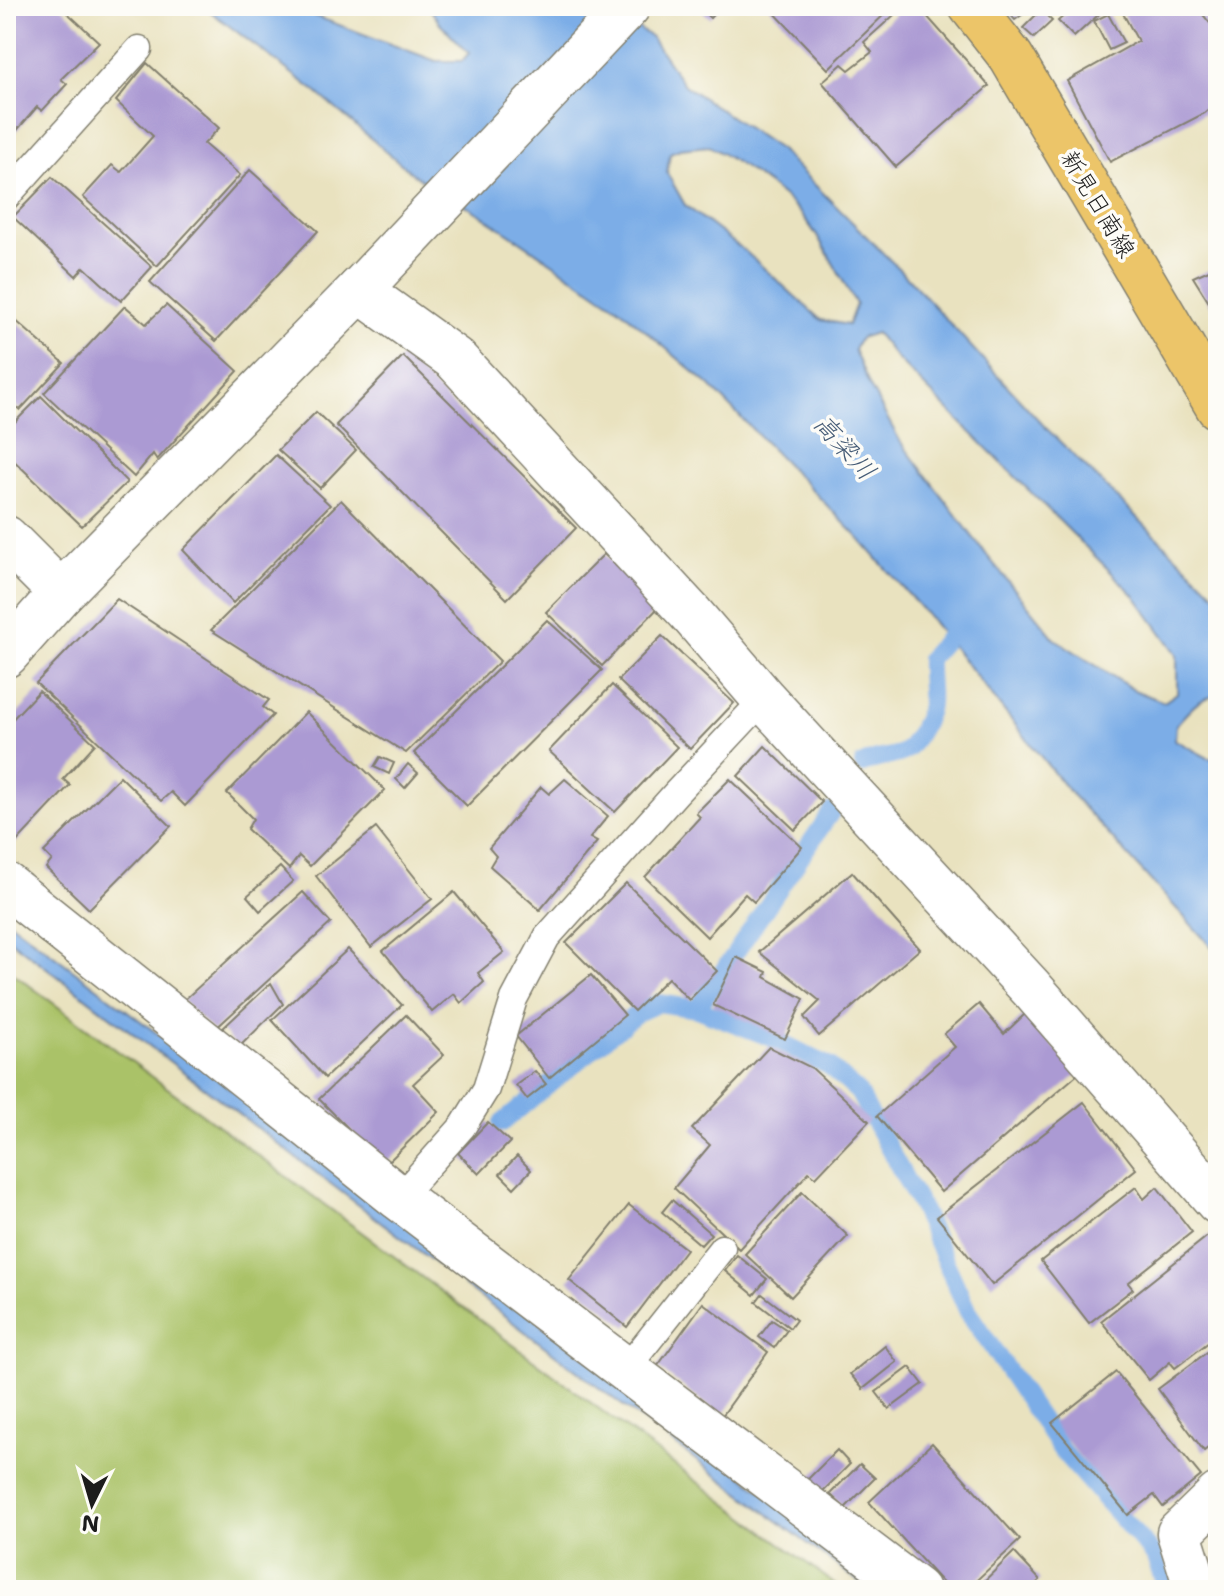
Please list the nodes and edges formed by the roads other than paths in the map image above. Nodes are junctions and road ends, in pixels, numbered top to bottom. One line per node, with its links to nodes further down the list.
1 (628, 6): 5 (street)
2 (971, 6): 6 (main road, 新見日南線)
3 (139, 49): 4 (lane)
4 (6, 197)
5 (359, 290): 8 (street); 10 (street)
6 (1218, 407)
7 (6, 538): 8 (street)
8 (61, 593): 9 (street)
9 (6, 655)
10 (764, 699): 12 (lane); 13 (street)
11 (6, 885): 12 (street)
12 (399, 1198): 15 (street)
13 (1218, 1202)
14 (722, 1248): 15 (lane)
15 (626, 1369): 17 (street)
16 (1218, 1495): 18 (street)
17 (917, 1590)
18 (1197, 1590)

